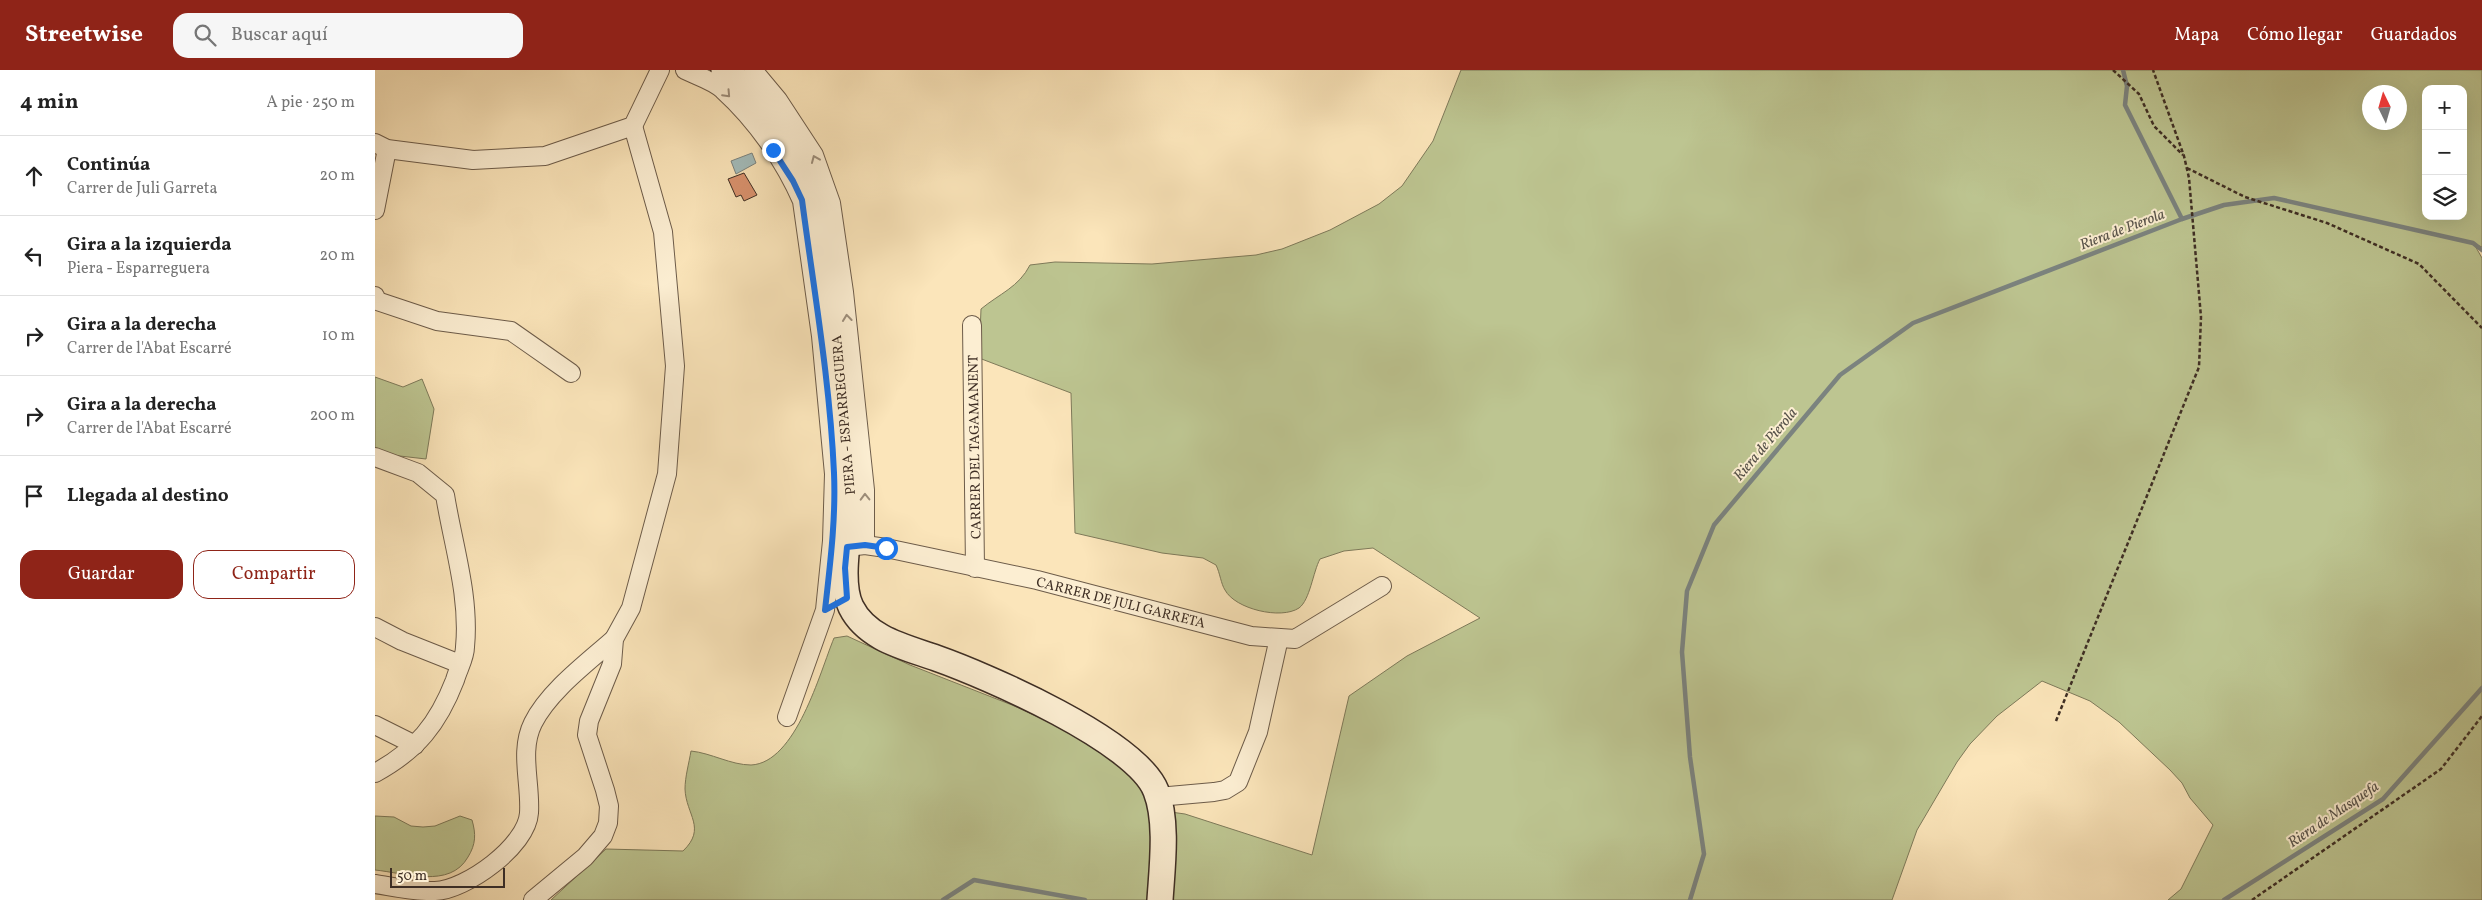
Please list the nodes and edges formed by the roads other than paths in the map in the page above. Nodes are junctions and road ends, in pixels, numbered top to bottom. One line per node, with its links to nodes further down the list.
1 (661, 70): 5 (street)
2 (685, 70): 16 (street, one-way to 16)
3 (724, 70): 12 (main road, PIERA - ESPARREGUERA)
4 (753, 70): 12 (street, one-way to 4)
5 (633, 126): 6 (street); 19 (street)
6 (381, 146): 7 (street)
7 (375, 210)
8 (375, 296): 10 (street)
9 (973, 325): 13 (street, CARRER DEL TAGAMANENT)
10 (571, 373)
11 (375, 458): 20 (street)
12 (856, 546): 13 (street, CARRER DE JULI GARRETA); 15 (main road, PIERA - ESPARREGUERA)
13 (975, 568): 18 (street, CARRER DE JULI GARRETA)
14 (1382, 586): 18 (street, CARRER DE JULI GARRETA)
15 (847, 598): 16 (street); 25 (main road, PIERA - ESPARREGUERA)
16 (825, 610): 21 (street)
17 (375, 627): 20 (street)
18 (1279, 638): 25 (street)
19 (614, 640): 26 (street); 27 (street)
20 (460, 664): 23 (street)
21 (787, 717)
22 (375, 725): 23 (street)
23 (415, 745): 24 (street)
24 (375, 773)
25 (1158, 797): 28 (main road, PIERA - ESPARREGUERA)
26 (375, 884)
27 (533, 900)
28 (1160, 900)

